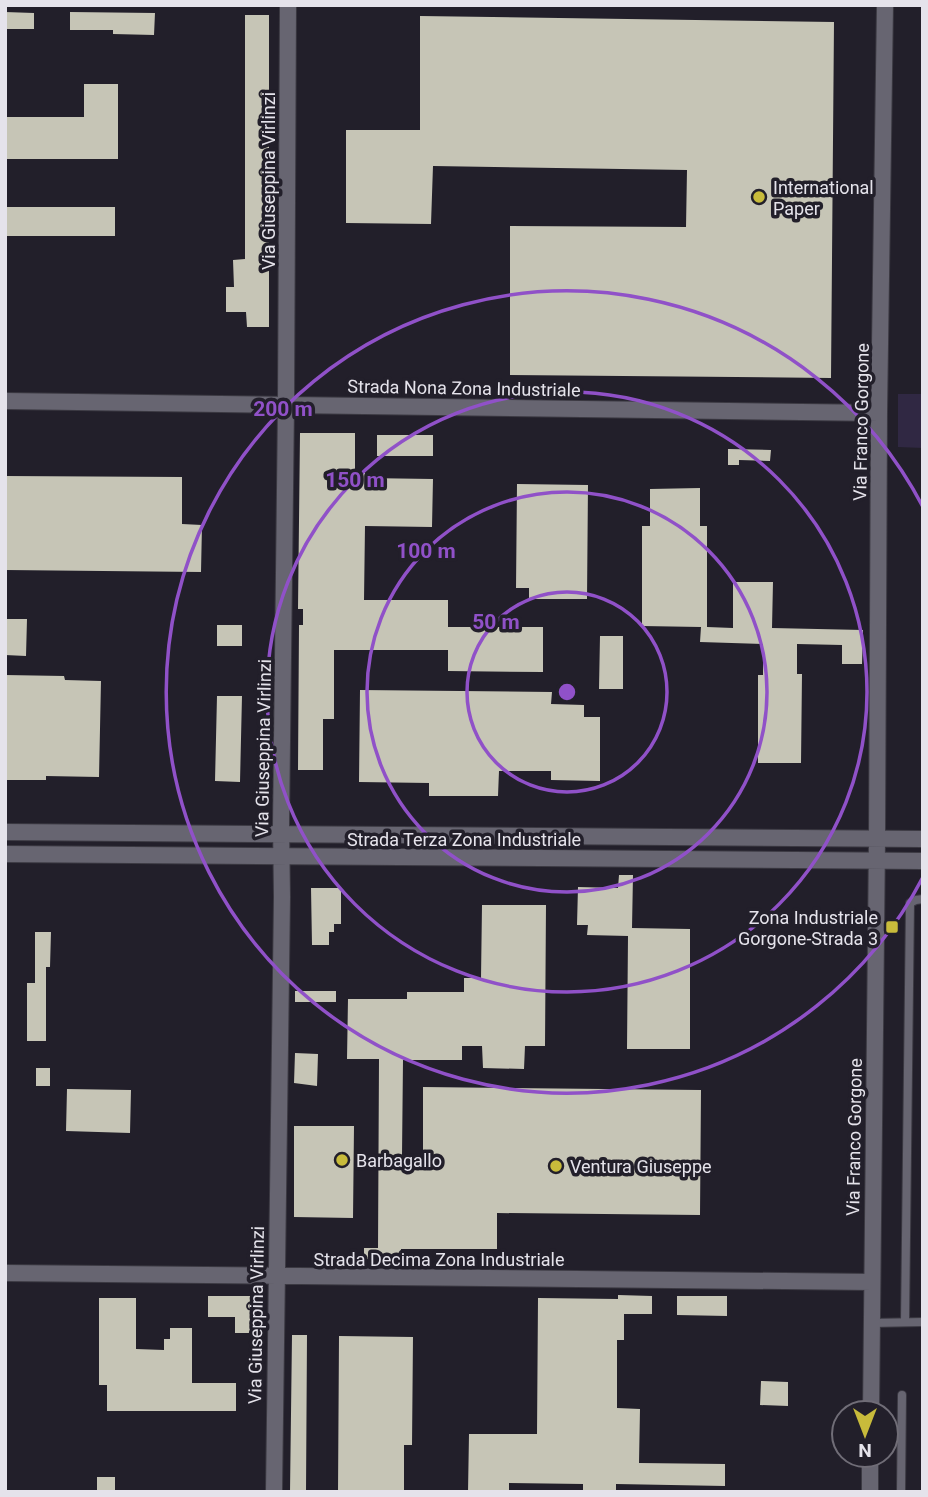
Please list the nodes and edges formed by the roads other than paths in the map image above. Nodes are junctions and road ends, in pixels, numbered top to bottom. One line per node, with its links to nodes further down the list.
1 (288, 5): 4 (street, Via Giuseppina Virlinzi)
2 (886, 5): 5 (street, Via Franco Gorgone)
3 (5, 401): 4 (street, Strada Nona Zona Industriale)
4 (286, 405): 5 (street, Strada Nona Zona Industriale); 7 (street, Via Giuseppina Virlinzi)
5 (879, 413): 8 (street, Via Franco Gorgone)
6 (5, 832): 7 (street, Strada Terza Zona Industriale)
7 (281, 835): 8 (street, Strada Terza Zona Industriale); 11 (street, Via Giuseppina Virlinzi)
8 (877, 838): 9 (street, Strada Terza Zona Industriale); 13 (street, Via Franco Gorgone)
9 (923, 838)
10 (5, 854): 11 (street, Strada Terza Zona Industriale)
11 (281, 856): 13 (street, Strada Terza Zona Industriale); 16 (street, Via Giuseppina Virlinzi)
12 (923, 861): 13 (street, Strada Terza Zona Industriale)
13 (877, 862): 17 (street, Via Franco Gorgone)
14 (923, 899): 18 (lane)
15 (5, 1273): 16 (street, Strada Decima Zona Industriale)
16 (276, 1276): 17 (street, Strada Decima Zona Industriale); 24 (street, Via Giuseppina Virlinzi)
17 (872, 1282): 20 (street, Via Franco Gorgone)
18 (905, 1322): 19 (lane); 20 (lane)
19 (923, 1322)
20 (872, 1323): 22 (street, Via Franco Gorgone)
21 (902, 1395): 26 (lane)
22 (870, 1399)
23 (870, 1469): 25 (street)
24 (274, 1492)
25 (870, 1492)
26 (901, 1492)

